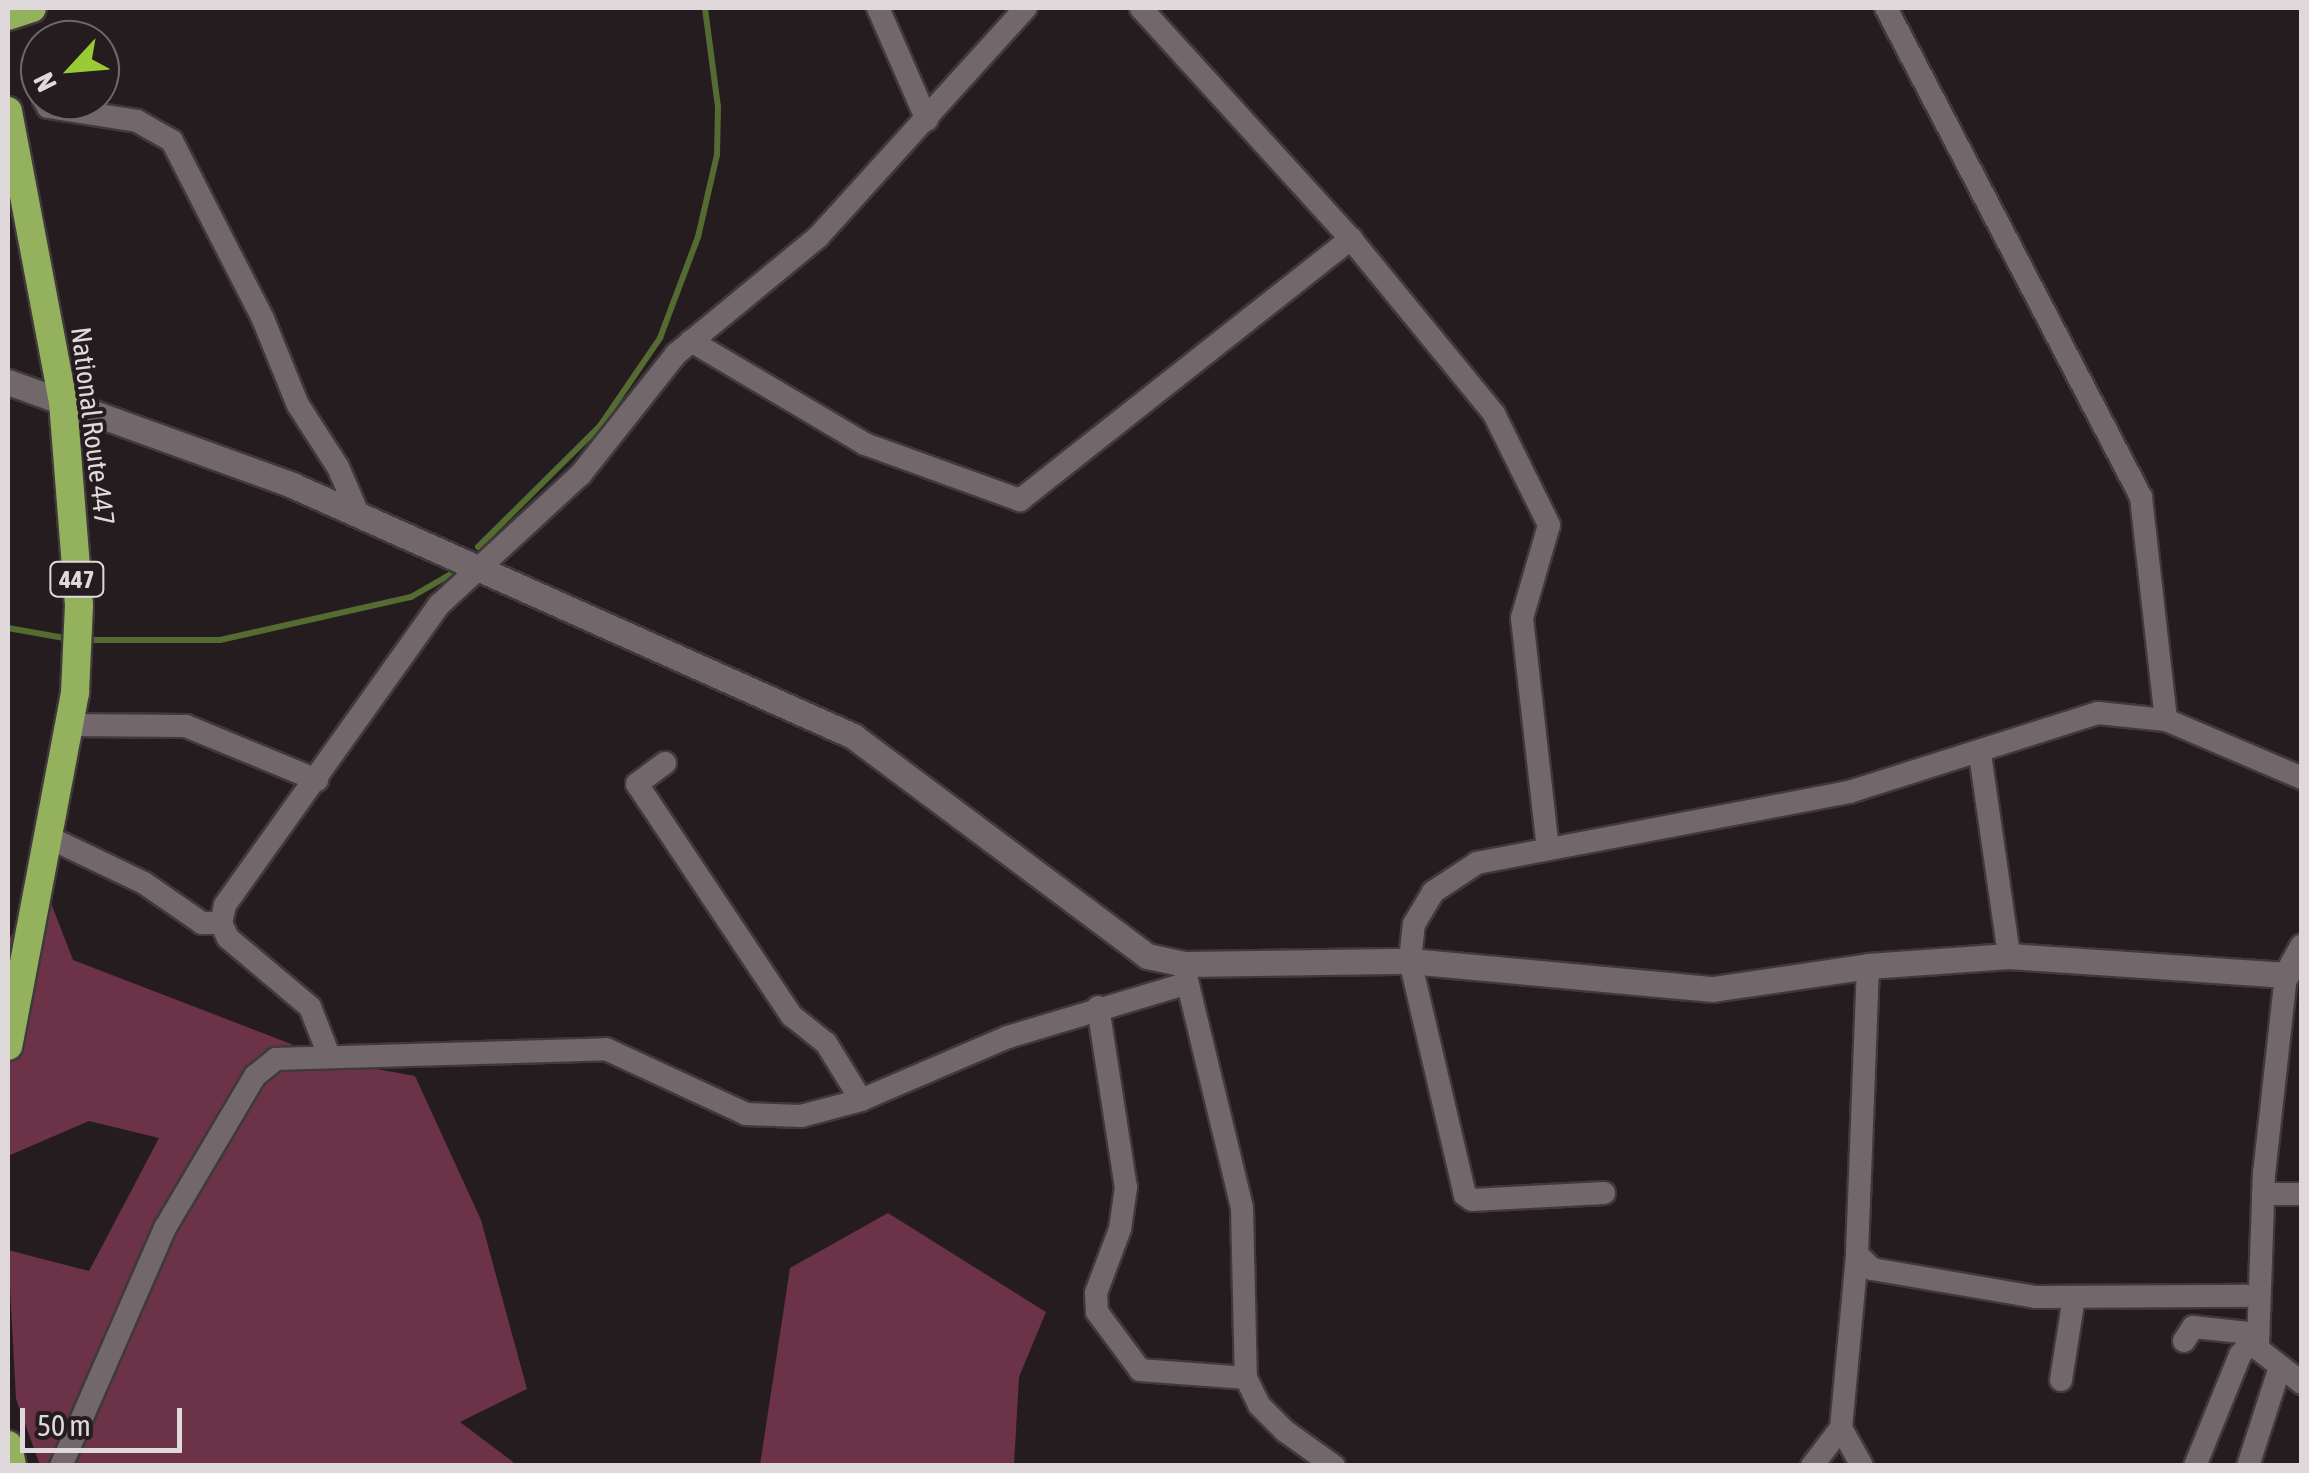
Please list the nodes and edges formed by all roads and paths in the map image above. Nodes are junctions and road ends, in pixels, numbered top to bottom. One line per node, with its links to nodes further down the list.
1 (32, 8): 6 (highway)
2 (878, 8): 9 (street)
3 (1026, 8): 9 (street)
4 (1141, 8): 10 (street)
5 (1886, 8): 16 (street)
6 (8, 16)
7 (8, 112): 13 (highway, National Route 447 / 447)
8 (120, 118): 14 (street)
9 (927, 120): 11 (street)
10 (1350, 239): 11 (street); 23 (street)
11 (692, 341): 15 (street)
12 (8, 382): 13 (street)
13 (62, 402): 14 (street); 17 (highway, National Route 447 / 447)
14 (360, 516): 15 (street)
15 (474, 566): 21 (street); 29 (street)
16 (2166, 720): 18 (street); 20 (street)
17 (70, 725): 21 (street); 22 (highway, National Route 447 / 447)
18 (1980, 754): 23 (street); 26 (street)
19 (665, 763): 35 (street)
20 (2302, 778)
21 (316, 780): 24 (street)
22 (50, 838): 24 (street); 33 (highway, National Route 447 / 447)
23 (1548, 849): 27 (street)
24 (221, 923): 34 (street)
25 (2302, 946): 30 (street)
26 (2009, 956): 28 (street); 30 (street)
27 (1410, 961): 28 (street); 29 (street); 36 (street)
28 (1868, 966): 39 (street)
29 (1185, 974): 32 (street); 45 (street)
30 (2286, 976): 31 (street)
31 (2292, 1003): 37 (street)
32 (1098, 1007): 35 (street); 45 (street)
33 (8, 1046)
34 (328, 1054): 35 (street); 51 (street)
35 (860, 1100)
36 (1604, 1193)
37 (2263, 1194): 38 (street); 40 (street)
38 (2302, 1194)
39 (1856, 1254): 41 (street); 48 (street)
40 (2258, 1296): 41 (street); 42 (street)
41 (2074, 1297): 46 (street)
42 (2258, 1334): 43 (street); 44 (street); 55 (street)
43 (2184, 1341)
44 (2280, 1366): 47 (street); 56 (street)
45 (1246, 1378): 52 (street)
46 (2061, 1380)
47 (2302, 1383)
48 (1841, 1428): 53 (street); 54 (street)
49 (8, 1445): 50 (highway)
50 (12, 1466)
51 (61, 1466)
52 (1334, 1466)
53 (1812, 1466)
54 (1862, 1466)
55 (2195, 1466)
56 (2248, 1466)

